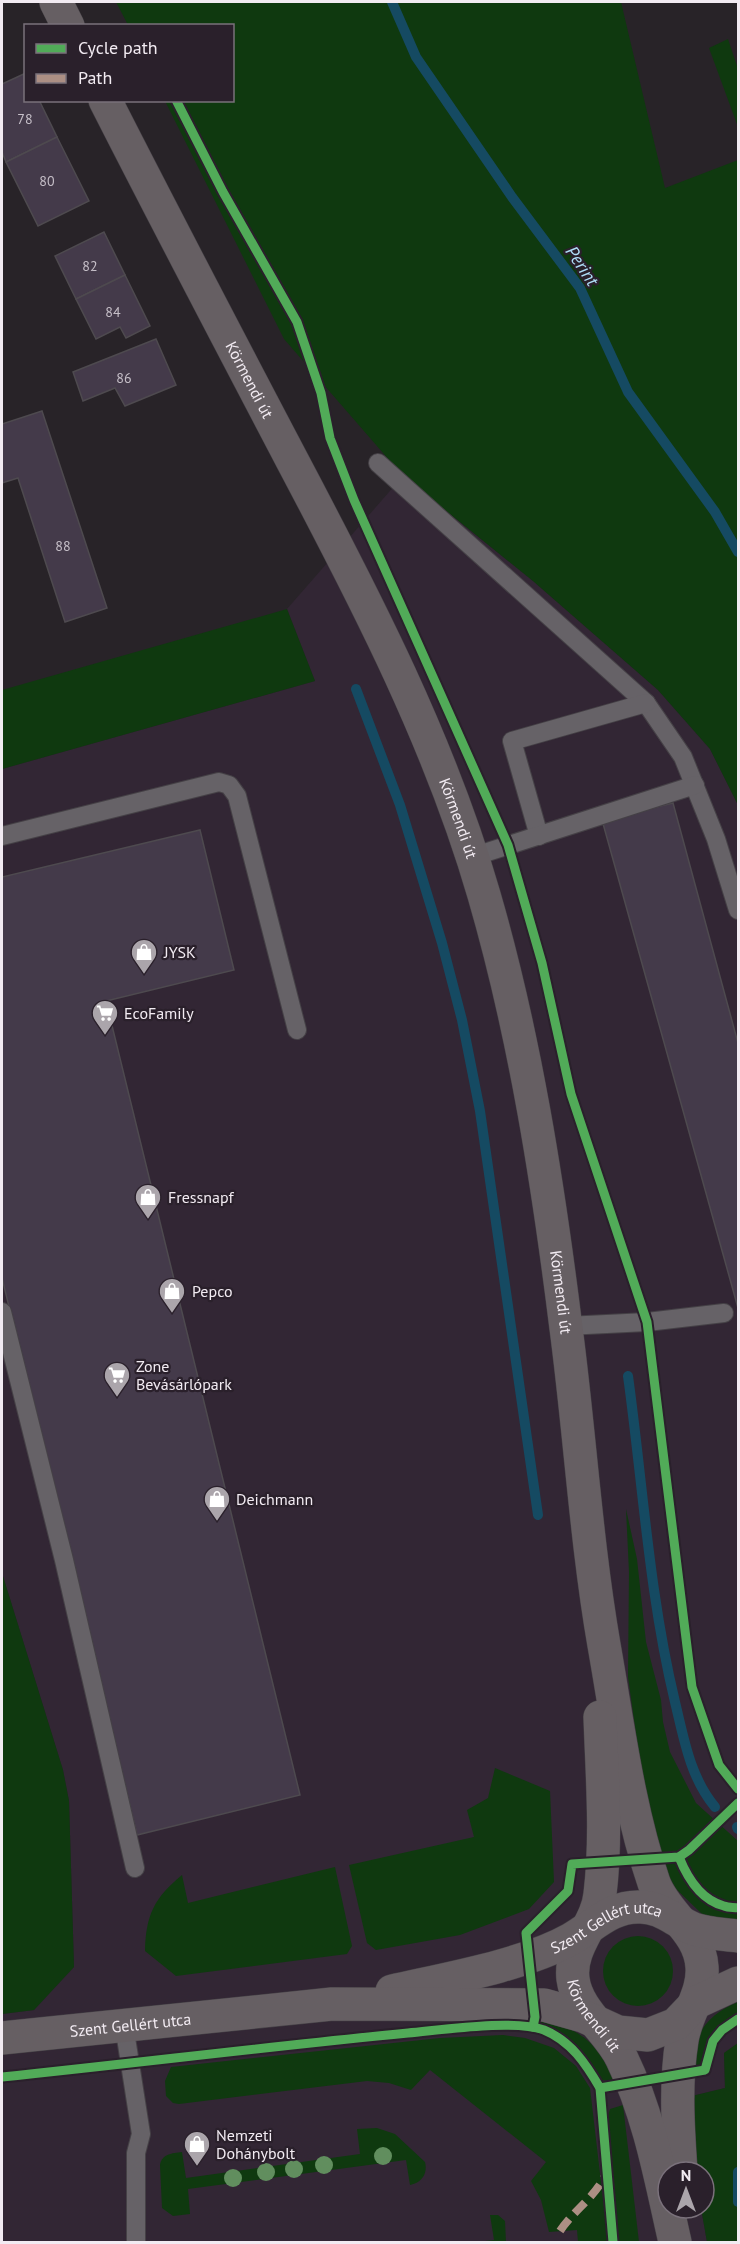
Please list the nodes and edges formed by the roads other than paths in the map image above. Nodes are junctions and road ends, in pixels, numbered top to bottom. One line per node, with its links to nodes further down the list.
1 (56, 2): 2 (street)
2 (67, 24)
3 (106, 102): 9 (street, Körmendi út)
4 (378, 463): 5 (lane)
5 (646, 703): 6 (lane); 8 (lane)
6 (695, 785): 8 (lane); 10 (lane)
7 (2, 836): 11 (lane)
8 (539, 836): 9 (lane)
9 (472, 857): 14 (street, Körmendi út)
10 (738, 910)
11 (297, 1030)
12 (2, 1312): 16 (lane)
13 (724, 1312): 14 (lane)
14 (566, 1326): 15 (street, Körmendi út)
15 (597, 1604): 17 (street, Körmendi út); 18 (street, Körmendi út)
16 (135, 1868)
17 (679, 1922): 18 (street, Szent Gellért utca); 19 (street, Szent Gellért utca); 22 (street, Körmendi út)
18 (590, 1928): 21 (street, Szent Gellért utca); 23 (street, Körmendi út)
19 (738, 1936)
20 (738, 1983): 22 (street, Szent Gellért utca)
21 (332, 2004): 23 (street, Szent Gellért utca); 24 (street, Szent Gellért utca)
22 (690, 2010): 23 (street, Szent Gellért utca); 26 (street, Körmendi út)
23 (599, 2023): 29 (street, Körmendi út)
24 (124, 2025): 25 (street, Szent Gellért utca); 28 (lane)
25 (2, 2037)
26 (681, 2160)
27 (685, 2220): 30 (street)
28 (136, 2242)
29 (675, 2242)
30 (686, 2242)

